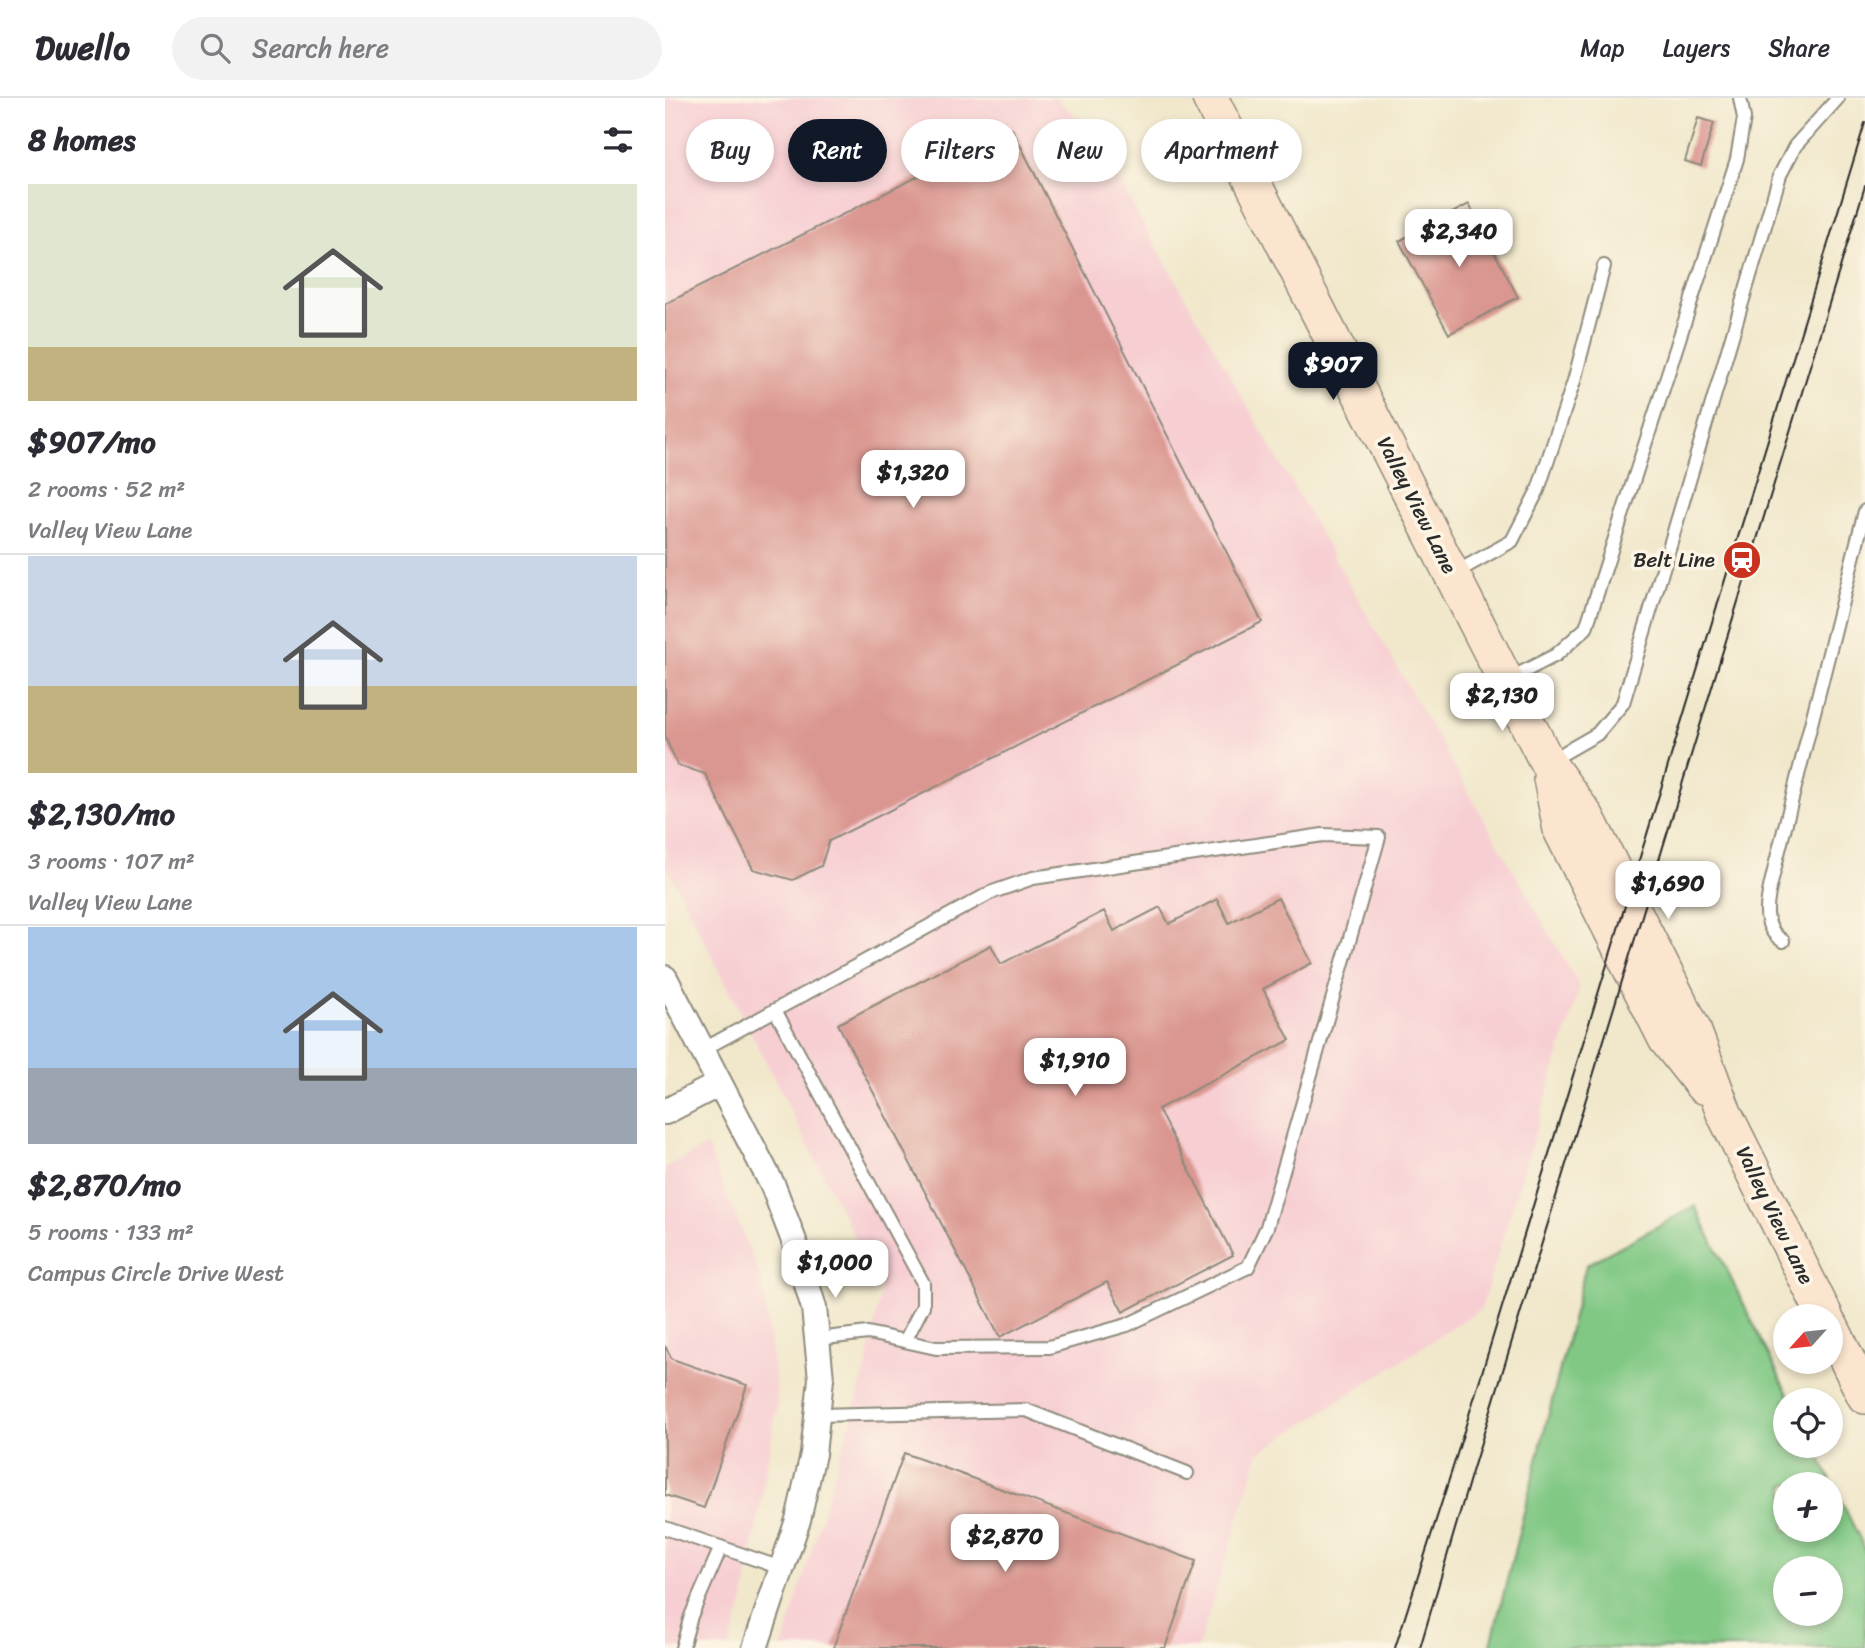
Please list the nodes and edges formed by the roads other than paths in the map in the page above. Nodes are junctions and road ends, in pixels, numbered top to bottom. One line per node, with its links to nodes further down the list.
1 (1210, 98): 6 (main road, Valley View Lane)
2 (1740, 98): 7 (lane)
3 (1838, 98): 8 (lane)
4 (1604, 265): 6 (lane)
5 (1865, 511): 9 (lane)
6 (1453, 575): 7 (main road, Valley View Lane)
7 (1507, 680): 8 (main road, Valley View Lane)
8 (1547, 762): 15 (main road, Valley View Lane)
9 (1783, 941)
10 (665, 978): 12 (street)
11 (775, 1010): 12 (lane); 17 (lane); 17 (lane)
12 (702, 1050): 13 (street)
13 (719, 1084): 14 (street); 16 (street)
14 (665, 1112)
15 (1819, 1304)
16 (817, 1339): 17 (lane); 20 (street)
17 (905, 1341)
18 (1843, 1351): 19 (main road)
19 (1865, 1396)
20 (817, 1415): 21 (lane); 24 (street)
21 (1187, 1473)
22 (665, 1528): 23 (lane)
23 (721, 1547): 24 (lane); 25 (lane)
24 (781, 1569): 26 (street)
25 (682, 1648)
26 (754, 1648)

